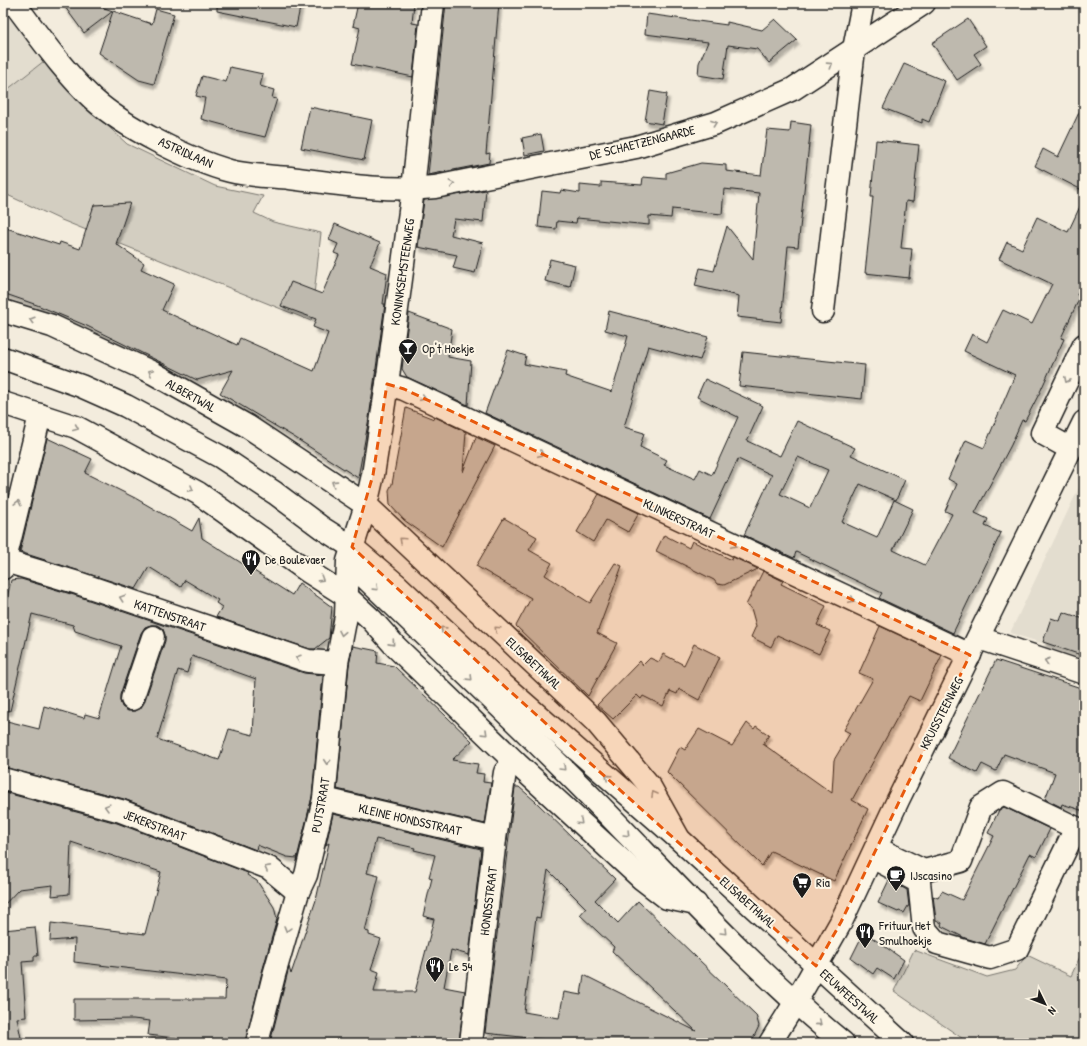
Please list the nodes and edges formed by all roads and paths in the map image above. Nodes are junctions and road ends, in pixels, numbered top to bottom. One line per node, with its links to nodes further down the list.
1 (14, 3): 6 (street, ASTRIDLAAN)
2 (433, 3): 6 (street, KONINKSEMSTEENWEG)
3 (863, 3): 5 (street)
4 (924, 3): 5 (street, DE SCHAETZENGAARDE)
5 (854, 49): 6 (street, DE SCHAETZENGAARDE, one-way to 5); 8 (street)
6 (413, 189): 11 (street, KONINKSEMSTEENWEG)
7 (3, 311): 16 (street, ALBERTWAL, one-way to 7)
8 (822, 311)
9 (1084, 345): 15 (street, one-way to 15)
10 (3, 358): 17 (street)
11 (387, 384): 16 (street, KONINKSEMSTEENWEG); 23 (street, KLINKERSTRAAT, one-way to 23)
12 (3, 402): 13 (street)
13 (40, 414): 18 (street, one-way to 13); 19 (street, one-way to 19)
14 (1084, 422): 15 (street, KRUISSTEENWEG)
15 (1071, 449): 23 (street, KRUISSTEENWEG)
16 (366, 505): 17 (street, KONINKSEMSTEENWEG); 31 (street, ELISABETHWAL, one-way to 16)
17 (350, 554): 19 (street, PUTSTRAAT); 20 (street, one-way to 20); 31 (street, ELISABETHWAL, one-way to 17)
18 (4, 564): 22 (street, KATTENSTRAAT, one-way to 18)
19 (346, 595): 21 (street); 24 (street, PUTSTRAAT, one-way to 24)
20 (408, 618): 21 (street); 34 (street, one-way to 34)
21 (372, 620): 27 (street, one-way to 27)
22 (158, 623): 24 (street, KATTENSTRAAT, one-way to 22); 26 (street)
23 (974, 647): 25 (street, KLINKERSTRAAT, one-way to 23); 32 (street, KRUISSTEENWEG)
24 (337, 664): 29 (street, PUTSTRAAT, one-way to 29)
25 (1084, 673)
26 (132, 699)
27 (515, 762): 30 (street, HONDSSTRAAT); 34 (street, one-way to 34)
28 (3, 779): 33 (street, JEKERSTRAAT, one-way to 28)
29 (324, 799): 30 (street, KLEINE HONDSSTRAAT); 33 (street, PUTSTRAAT)
30 (495, 839): 38 (street, HONDSSTRAAT)
31 (680, 840): 35 (street, ELISABETHWAL, one-way to 31)
32 (874, 852): 32 (street); 35 (street, KRUISSTEENWEG)
33 (298, 892): 37 (street, PUTSTRAAT, one-way to 37)
34 (696, 904): 36 (street, one-way to 36)
35 (816, 966): 36 (street, KRUISSTEENWEG); 41 (street, EEUWFEESTWAL)
36 (795, 1003): 39 (street, KRUISSTEENWEG); 40 (street, one-way to 40)
37 (257, 1043)
38 (471, 1043)
39 (770, 1043)
40 (843, 1043)
41 (902, 1043)

